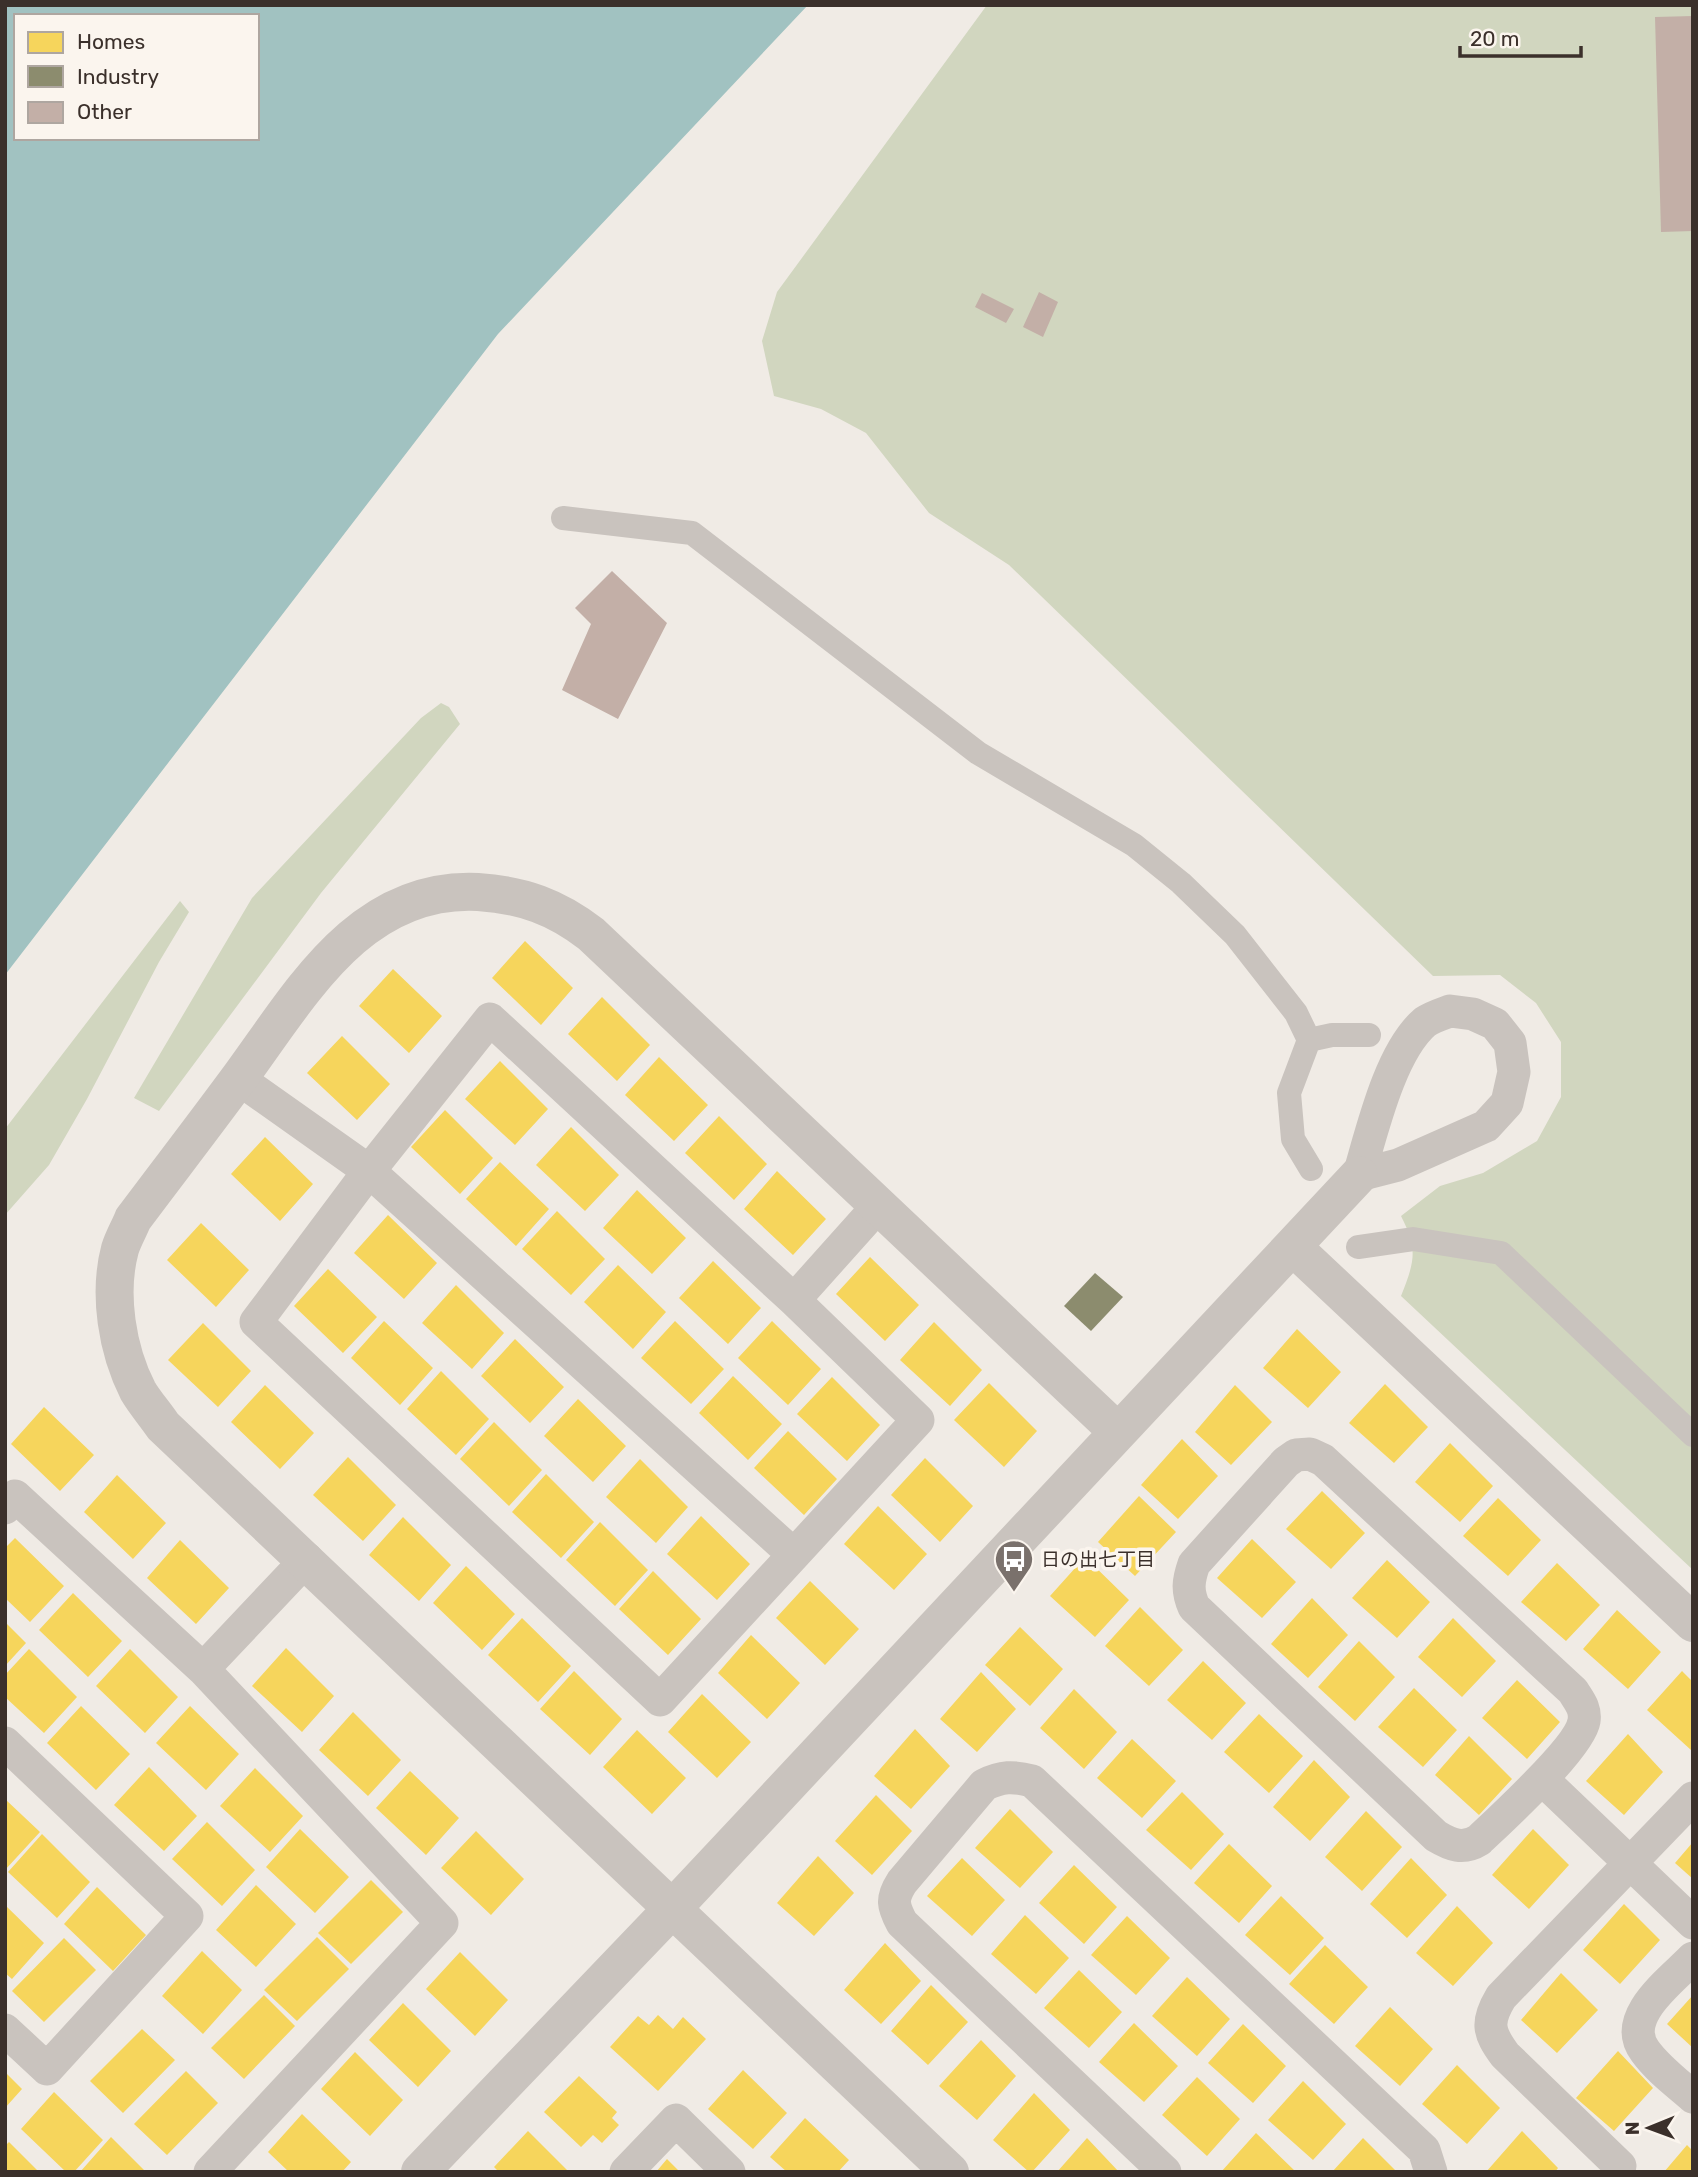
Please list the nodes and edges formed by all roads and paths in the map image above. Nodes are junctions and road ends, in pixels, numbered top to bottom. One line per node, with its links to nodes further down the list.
1 (563, 518): 3 (street)
2 (1369, 1035): 3 (street)
3 (1308, 1040): 5 (street)
4 (239, 1079): 6 (street); 8 (street); 16 (street)
5 (1311, 1169)
6 (369, 1171): 11 (street); 15 (street); 15 (street)
7 (1359, 1175): 7 (street); 9 (street)
8 (879, 1205): 11 (street); 12 (street)
9 (1293, 1247): 12 (street); 17 (street)
10 (1358, 1247): 13 (street)
11 (794, 1300): 15 (street)
12 (1118, 1432): 23 (street)
13 (1693, 1435)
14 (5, 1508): 18 (street)
15 (793, 1554)
16 (307, 1559): 18 (street); 23 (street)
17 (1693, 1623)
18 (203, 1669): 28 (street)
19 (5, 1743): 26 (street)
20 (1542, 1779): 20 (street); 22 (street)
21 (1693, 1798): 22 (street)
22 (1631, 1864): 24 (street); 35 (street)
23 (672, 1909): 29 (street); 32 (street)
24 (1693, 1923)
25 (1693, 1958): 27 (street)
26 (5, 2030)
27 (1693, 2097)
28 (210, 2172)
29 (420, 2172)
30 (626, 2172): 31 (street)
31 (729, 2172)
32 (950, 2172)
33 (1166, 2172): 34 (street)
34 (1431, 2172)
35 (1616, 2172)

